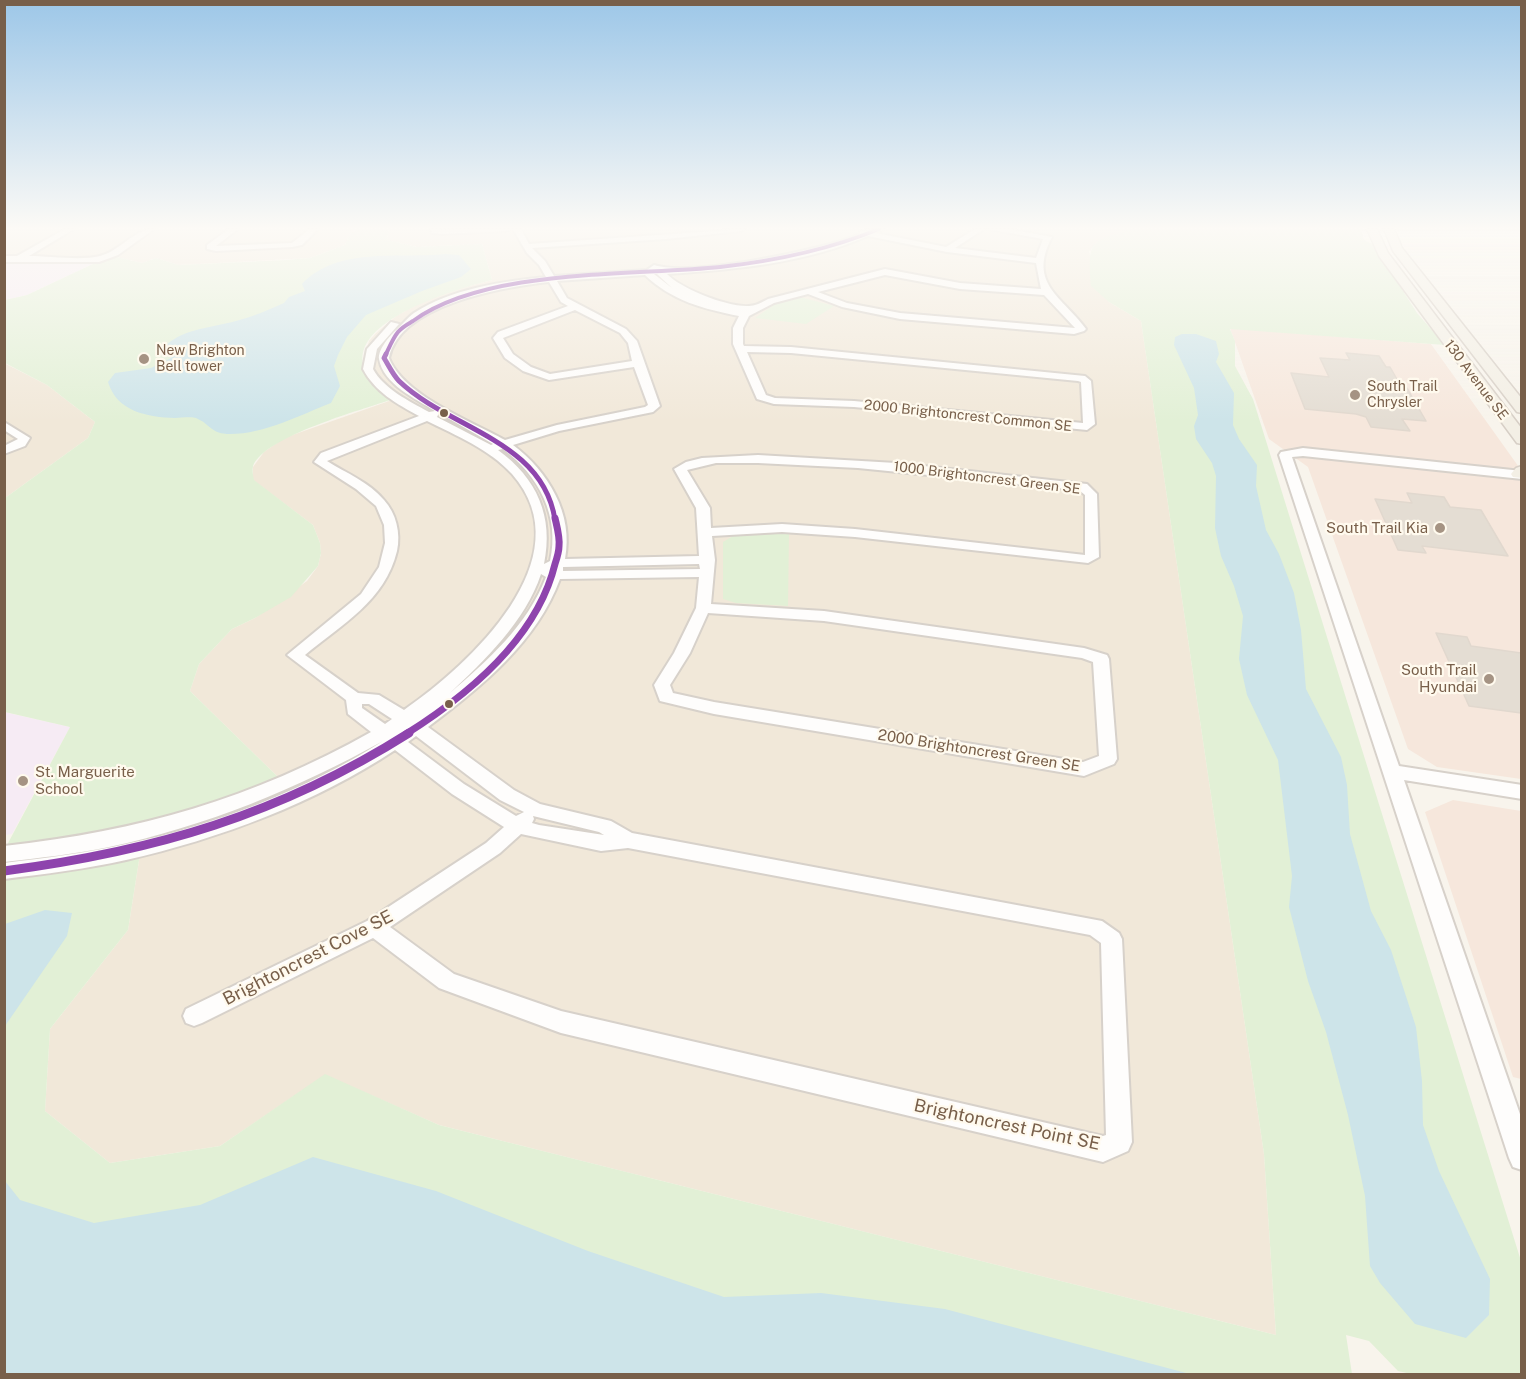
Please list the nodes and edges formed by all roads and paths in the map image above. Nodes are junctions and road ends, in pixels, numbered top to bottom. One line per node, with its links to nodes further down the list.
1 (461, 293): 17 (street)
2 (474, 293): 16 (street)
3 (559, 293): 11 (street)
4 (674, 293): 12 (street)
5 (798, 293): 12 (street)
6 (814, 293): 7 (street)
7 (1046, 293)
8 (1412, 293): 19 (main road, 130 Avenue SE)
9 (1431, 293): 15 (main road, 130 Avenue SE)
10 (553, 302): 11 (street)
11 (569, 309): 14 (street); 14 (street)
12 (748, 312): 13 (street, 2000 Brightoncrest Common SE)
13 (740, 349): 13 (street, 2000 Brightoncrest Common SE)
14 (638, 363): 20 (street)
15 (1521, 409)
16 (443, 411): 17 (street); 20 (street)
17 (429, 416): 21 (street); 29 (street)
18 (4, 425): 22 (street)
19 (1521, 440)
20 (503, 444): 21 (street); 27 (street)
21 (489, 449): 26 (street)
22 (4, 451)
23 (1521, 473): 32 (street)
24 (705, 532): 24 (street, 1000 Brightoncrest Green SE); 25 (street, 1000 Brightoncrest Green SE)
25 (707, 567): 27 (street); 28 (street, 2000 Brightoncrest Green SE)
26 (538, 569): 27 (street); 30 (street)
27 (557, 569): 30 (street)
28 (703, 608): 28 (street, 2000 Brightoncrest Green SE)
29 (354, 698): 30 (street, Brightoncrest Point SE); 31 (street, Brightoncrest Point SE)
30 (410, 724): 31 (street); 34 (street, Brightoncrest Point SE)
31 (389, 738): 35 (street, Brightoncrest Point SE); 37 (street); 38 (street)
32 (1392, 772): 33 (street); 41 (street)
33 (1521, 792)
34 (534, 809): 35 (street, Brightoncrest Cove SE); 36 (street, Brightoncrest Point SE)
35 (518, 826): 36 (street, Brightoncrest Point SE); 39 (street, Brightoncrest Cove SE)
36 (628, 840): 39 (street, Brightoncrest Point SE)
37 (4, 854)
38 (4, 871)
39 (374, 927): 40 (street, Brightoncrest Cove SE)
40 (194, 1016)
41 (1521, 1158)

